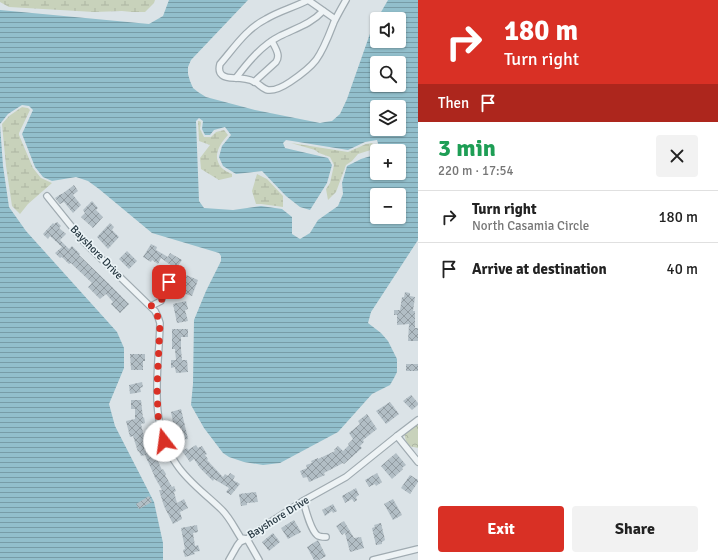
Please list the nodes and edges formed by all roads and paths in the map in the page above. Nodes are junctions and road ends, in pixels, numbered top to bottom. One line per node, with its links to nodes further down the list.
1 (308, 0): 3 (street); 6 (street)
2 (346, 0): 4 (street)
3 (323, 11): 4 (street); 5 (street)
4 (336, 19): 7 (street)
5 (272, 41): 6 (street); 7 (street)
6 (236, 78): 7 (street)
7 (254, 82)
8 (47, 196): 10 (street, Bayshore Drive)
9 (169, 282): 10 (street)
10 (151, 306): 16 (street, Bayshore Drive)
11 (418, 420): 12 (street, Bayshore Drive)
12 (397, 436): 13 (street); 14 (street, Bayshore Drive)
13 (418, 462)
14 (303, 501): 15 (street); 16 (street, Bayshore Drive)
15 (326, 537)
16 (247, 539): 18 (street); 19 (street)
17 (418, 549): 20 (street)
18 (229, 560)
19 (259, 560)
20 (373, 560)

